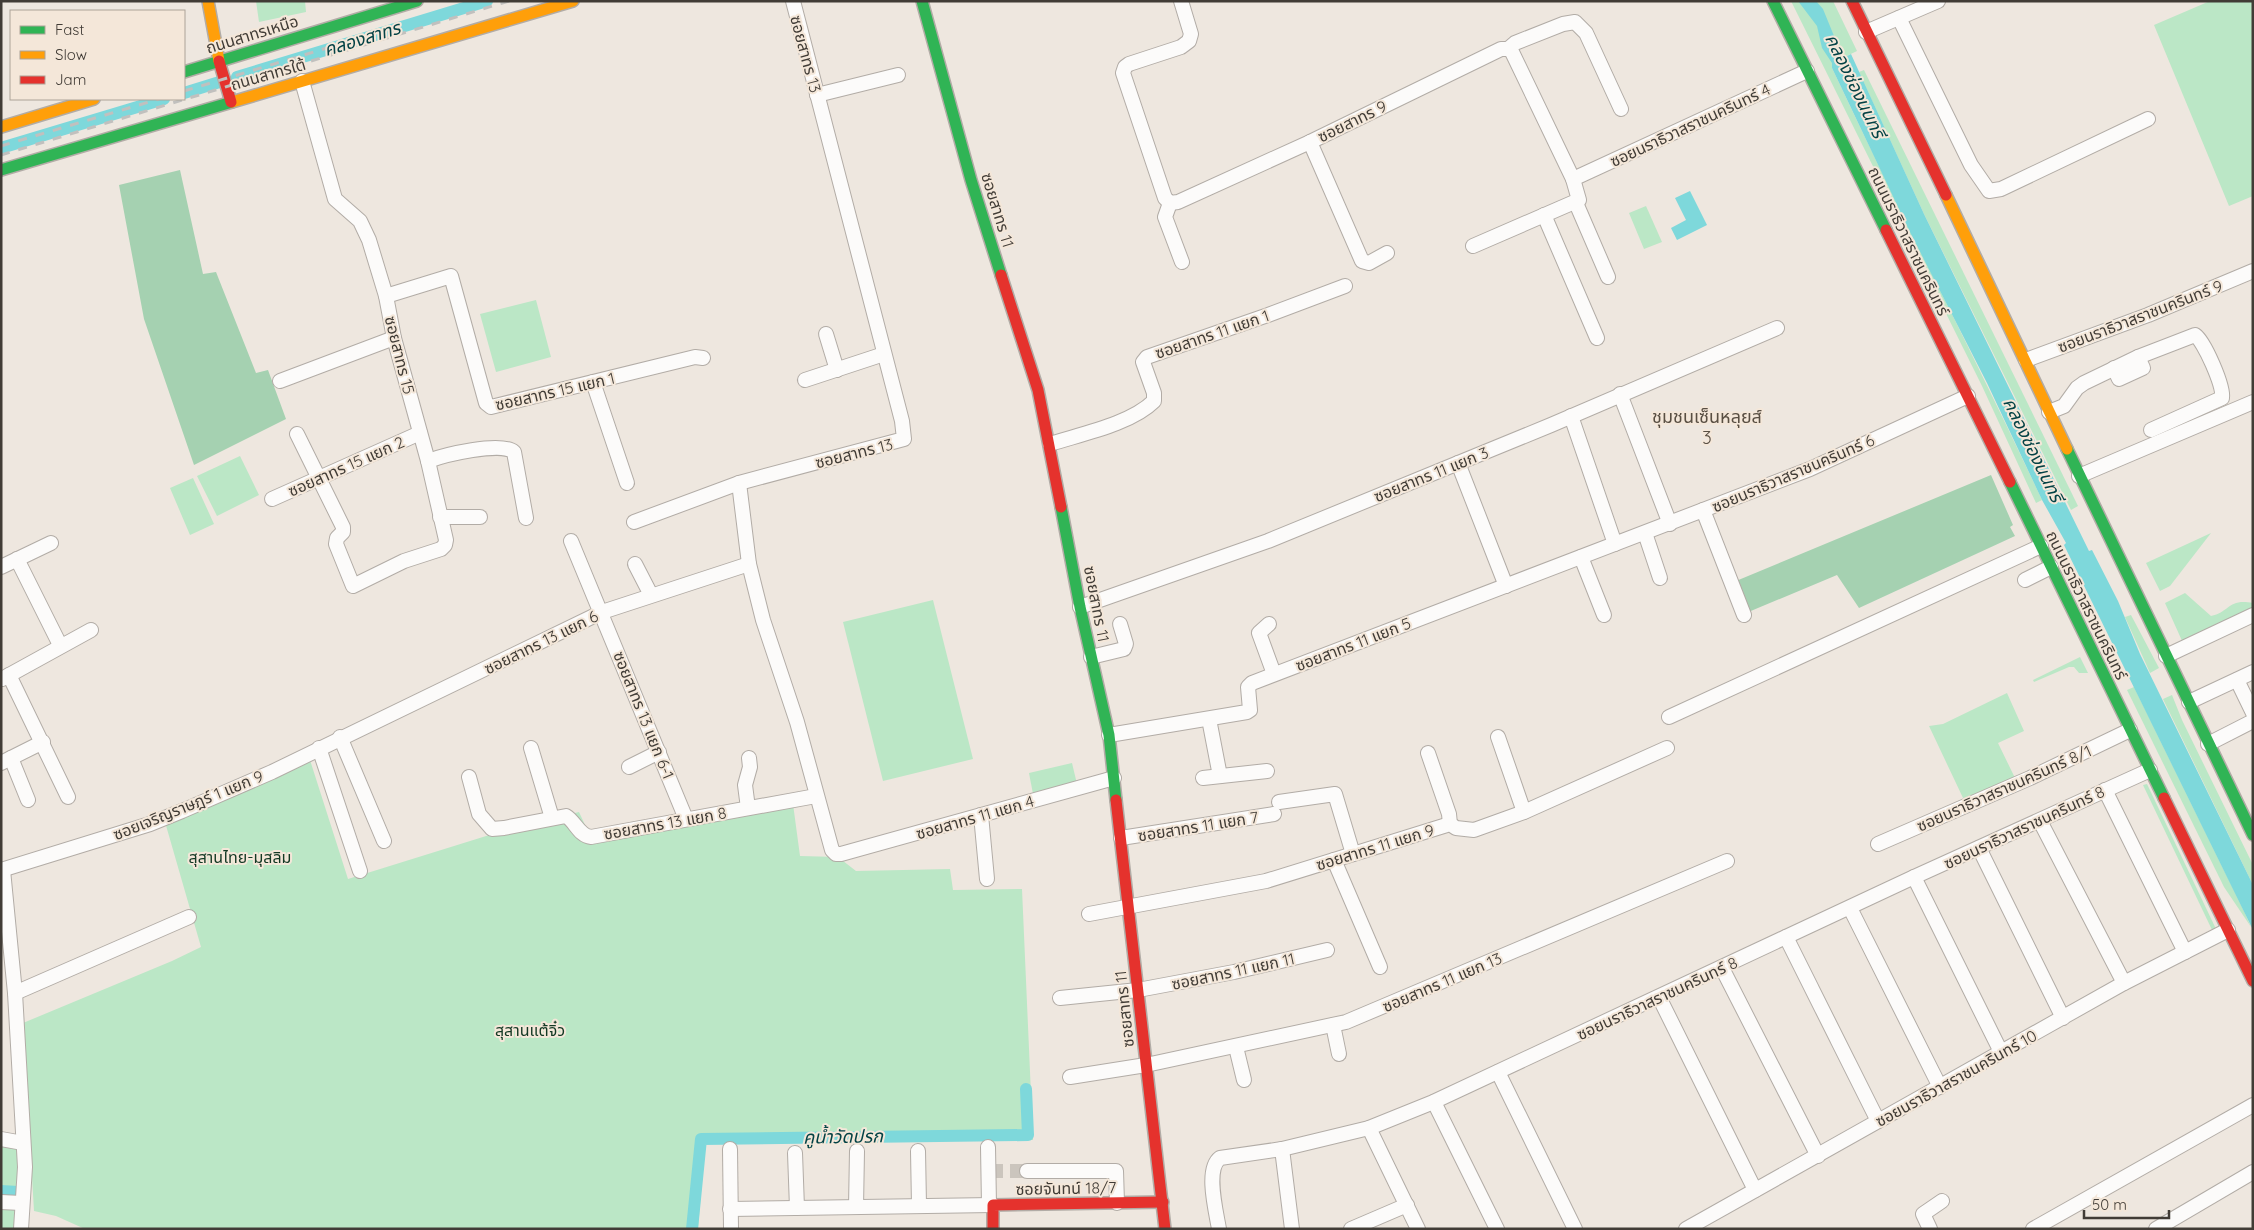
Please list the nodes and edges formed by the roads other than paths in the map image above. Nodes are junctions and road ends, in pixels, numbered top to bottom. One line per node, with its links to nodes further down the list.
1 (208, 1): 13 (main road)
2 (417, 1): 13 (main road, ถนนสาทรเหนือ)
3 (573, 1): 17 (main road, ถนนสาทรใต้)
4 (793, 1): 18 (street, ซอยสาทร 13)
5 (922, 1): 56 (main road, ซอยสาทร 11)
6 (1181, 1): 28 (street)
7 (1773, 1): 14 (main road, ถนนนราธิวาสราชนครินทร์)
8 (1852, 1): 11 (main road)
9 (1938, 1): 10 (street)
10 (1899, 18): 11 (street); 22 (street)
11 (1866, 32): 43 (main road)
12 (1508, 48): 21 (street, ซอยสาทร 9); 24 (street, ซอยสาทร 9); 26 (street)
13 (220, 65): 15 (main road, ถนนสาทรเหนือ); 19 (main road)
14 (1807, 71): 26 (street, ซอยนราธิวาสราชนครินทร์ 4); 49 (main road, ถนนนราธิวาสราชนครินทร์)
15 (185, 72)
16 (898, 75): 18 (street)
17 (302, 81): 19 (main road, ถนนสาทรใต้); 36 (street, ซอยสาทร 15)
18 (817, 95): 41 (street, ซอยสาทร 13)
19 (229, 97): 25 (main road, ถนนสาทรใต้)
20 (91, 100): 23 (main road)
21 (1621, 109)
22 (2148, 119)
23 (1, 127)
24 (1310, 142): 28 (street, ซอยสาทร 9); 31 (street)
25 (1, 170)
26 (1572, 179): 27 (street)
27 (1576, 203): 29 (street); 34 (street)
28 (1170, 204): 32 (street)
29 (1544, 215): 30 (street); 40 (street)
30 (1473, 246)
31 (1387, 253)
32 (1182, 262)
33 (2253, 271): 43 (street, ซอยนราธิวาสราชนครินทร์ 9)
34 (1608, 277)
35 (1345, 286): 56 (street, ซอยสาทร 11 แยก 1)
36 (386, 296): 39 (street, ซอยสาทร 15); 47 (street, ซอยสาทร 15 แยก 1)
37 (1776, 328): 48 (street, ซอยสาทร 11 แยก 3)
38 (826, 334): 44 (street)
39 (394, 338): 46 (street); 54 (street, ซอยสาทร 15)
40 (1597, 338)
41 (884, 354): 44 (street); 61 (street, ซอยสาทร 13)
42 (703, 358): 47 (street, ซอยสาทร 15 แยก 1)
43 (2026, 360): 51 (main road)
44 (838, 370): 45 (street)
45 (805, 380)
46 (280, 381)
47 (593, 382): 62 (street)
48 (1620, 394): 52 (street, ซอยสาทร 11 แยก 3); 69 (street)
49 (1968, 396): 64 (street, ซอยนราธิวาสราชนครินทร์ 6); 74 (main road, ถนนนราธิวาสราชนครินทร์)
50 (2253, 402): 59 (street)
51 (2049, 412): 53 (street); 59 (main road)
52 (1571, 416): 58 (street, ซอยสาทร 11 แยก 3); 73 (street)
53 (2150, 430)
54 (420, 433): 57 (street, ซอยสาทร 15); 60 (street, ซอยสาทร 15 แยก 2)
55 (296, 434): 60 (street)
56 (1050, 444): 85 (main road, ซอยสาทร 11)
57 (428, 461): 65 (street, ซอยสาทร 15); 67 (street)
58 (1458, 463): 83 (street); 85 (street, ซอยสาทร 11 แยก 3)
59 (2079, 476): 94 (main road)
60 (319, 478): 63 (street, ซอยสาทร 15 แยก 2); 65 (street, ซอยสาทร 15)
61 (739, 482): 68 (street); 78 (street)
62 (627, 483)
63 (272, 499)
64 (1703, 510): 69 (street, ซอยนราธิวาสราชนครินทร์ 6); 88 (street)
65 (440, 517): 66 (street)
66 (480, 517)
67 (526, 518)
68 (634, 522)
69 (1670, 524): 70 (street, ซอยนราธิวาสราชนครินทร์ 6)
70 (1645, 533): 73 (street, ซอยนราธิวาสราชนครินทร์ 6); 81 (street)
71 (571, 541): 86 (street, ซอยสาทร 13 แยก 6-1)
72 (51, 543): 76 (street)
73 (1615, 544): 75 (street, ซอยสาทร 11 แยก 5)
74 (2041, 546): 80 (main road, ถนนนราธิวาสราชนครินทร์); 102 (street)
75 (1581, 557): 83 (street, ซอยสาทร 11 แยก 5); 87 (street)
76 (17, 559): 79 (street); 93 (street)
77 (635, 564): 84 (street)
78 (749, 564): 84 (street, ซอยสาทร 13 แยก 6); 126 (street)
79 (1, 567)
80 (2051, 568): 82 (street); 105 (main road, ถนนนราธิวาสราชนครินทร์)
81 (1660, 578)
82 (2025, 580)
83 (1506, 586): 97 (street, ซอยสาทร 11 แยก 5)
84 (651, 596): 86 (street, ซอยสาทร 13 แยก 6)
85 (1080, 607): 95 (main road, ซอยสาทร 11)
86 (602, 612): 107 (street, ซอยสาทร 13 แยก 6); 114 (street, ซอยสาทร 13 แยก 6-1)
87 (1604, 615)
88 (1744, 615)
89 (2253, 615): 94 (street)
90 (1120, 624): 95 (street)
91 (1269, 624): 97 (street)
92 (91, 630): 93 (street)
93 (60, 645): 98 (street)
94 (2166, 656): 100 (main road)
95 (1091, 657): 106 (main road, ซอยสาทร 11)
96 (2253, 672): 99 (street)
97 (1274, 674): 103 (street, ซอยสาทร 11 แยก 5)
98 (5, 677): 109 (street)
99 (2237, 680): 100 (street); 101 (street)
100 (2189, 702): 110 (main road)
101 (2253, 713)
102 (1669, 717)
103 (1209, 719): 106 (street, ซอยสาทร 11 แยก 5); 121 (street)
104 (2253, 722): 110 (street)
105 (2130, 730): 119 (main road, ถนนนราธิวาสราชนครินทร์); 139 (street, ซอยนราธิวาสราชนครินทร์ 8/1)
106 (1108, 735): 123 (main road, ซอยสาทร 11)
107 (340, 737): 111 (street, ซอยเจริญราษฎร์ 1 แยก 9); 138 (street)
108 (1498, 737): 130 (street)
109 (43, 742): 117 (street); 127 (street)
110 (2208, 744): 136 (main road)
111 (320, 748): 144 (street, ซอยเจริญราษฎร์ 1 แยก 9); 145 (street)
112 (531, 748): 132 (street)
113 (1667, 748): 130 (street, ซอยสาทร 11 แยก 9)
114 (659, 752): 118 (street); 133 (street, ซอยสาทร 13 แยก 6-1)
115 (1428, 753): 135 (street)
116 (749, 758): 129 (street)
117 (6, 761): 128 (street)
118 (629, 767)
119 (2150, 770): 125 (street, ซอยนราธิวาสราชนครินทร์ 8); 152 (main road, ถนนนราธิวาสราชนครินทร์)
120 (1267, 771): 121 (street)
121 (1220, 776): 124 (street)
122 (469, 777): 132 (street, ซอยสาทร 13 แยก 8)
123 (1114, 778): 131 (street, ซอยสาทร 11 แยก 4); 137 (main road, ซอยสาทร 11)
124 (1203, 778)
125 (2105, 790): 134 (street, ซอยนราธิวาสราชนครินทร์ 8); 156 (street)
126 (816, 796): 129 (street, ซอยสาทร 13 แยก 8); 131 (street, ซอยสาทร 11 แยก 4)
127 (68, 797)
128 (28, 800)
129 (748, 808): 133 (street, ซอยสาทร 13 แยก 8)
130 (1524, 812): 135 (street, ซอยสาทร 11 แยก 9)
131 (981, 815): 147 (street)
132 (552, 818): 133 (street, ซอยสาทร 13 แยก 8)
133 (686, 819)
134 (2040, 821): 140 (street, ซอยนราธิวาสราชนครินทร์ 8); 160 (street)
135 (1450, 824): 141 (street, ซอยสาทร 11 แยก 9)
136 (2253, 835)
137 (1121, 838): 141 (street, ซอยสาทร 11 แยก 7); 148 (main road, ซอยสาทร 11)
138 (384, 840)
139 (1878, 844)
140 (1979, 848): 146 (street, ซอยนราธิวาสราชนครินทร์ 8); 165 (street)
141 (1352, 854): 142 (street, ซอยสาทร 11 แยก 9)
142 (1334, 860): 148 (street, ซอยสาทร 11 แยก 9); 157 (street)
143 (1727, 861): 166 (street, ซอยสาทร 11 แยก 13)
144 (2, 870): 155 (street)
145 (360, 871)
146 (1914, 877): 149 (street, ซอยนราธิวาสราชนครินทร์ 8); 168 (street)
147 (987, 879)
148 (1128, 907): 150 (street, ซอยสาทร 11 แยก 9); 161 (main road, ซอยสาทร 11)
149 (1850, 908): 153 (street, ซอยนราธิวาสราชนครินทร์ 8); 174 (street)
150 (1089, 914)
151 (189, 917): 162 (street)
152 (2228, 930): 156 (street, ซอยนราธิวาสราชนครินทร์ 10); 159 (main road, ถนนนราธิวาสราชนครินทร์)
153 (1786, 937): 158 (street, ซอยนราธิวาสราชนครินทร์ 8); 177 (street)
154 (1327, 950): 161 (street, ซอยสาทร 11 แยก 11)
155 (6, 952): 162 (street)
156 (2186, 952): 160 (street, ซอยนราธิวาสราชนครินทร์ 10)
157 (1380, 967)
158 (1722, 968): 163 (street, ซอยนราธิวาสราชนครินทร์ 8); 187 (street)
159 (2253, 981)
160 (2124, 983): 165 (street, ซอยนราธิวาสราชนครินทร์ 10)
161 (1138, 990): 164 (street, ซอยสาทร 11 แยก 11); 170 (main road, ซอยสาทร 11)
162 (15, 993): 180 (street)
163 (1659, 997): 171 (street, ซอยนราธิวาสราชนครินทร์ 8); 190 (street)
164 (1060, 998)
165 (2063, 1018): 168 (street, ซอยนราธิวาสราชนครินทร์ 10)
166 (1332, 1025): 167 (street, ซอยสาทร 11 แยก 13); 169 (street)
167 (1236, 1047): 170 (street, ซอยสาทร 11 แยก 13); 173 (street)
168 (2002, 1052): 174 (street, ซอยนราธิวาสราชนครินทร์ 10)
169 (1339, 1054)
170 (1146, 1065): 172 (street, ซอยสาทร 11 แยก 13); 193 (main road, ซอยสาทร 11)
171 (1498, 1072): 175 (street, ซอยนราธิวาสราชนครินทร์ 8); 211 (street)
172 (1070, 1077)
173 (1244, 1080)
174 (1940, 1087): 177 (street, ซอยนราธิวาสราชนครินทร์ 10)
175 (1434, 1102): 178 (street, ซอยนราธิวาสราชนครินทร์ 8); 210 (street)
176 (2253, 1105): 214 (street)
177 (1878, 1121): 187 (street, ซอยนราธิวาสราชนครินทร์ 10)
178 (1369, 1128): 183 (street, ซอยนราธิวาสราชนครินทร์ 8); 197 (street)
179 (1, 1139): 180 (street)
180 (23, 1143): 194 (street)
181 (988, 1147): 196 (street)
182 (730, 1149): 201 (street)
183 (1282, 1149): 206 (street, ซอยนราธิวาสราชนครินทร์ 8); 207 (street)
184 (857, 1151): 199 (street)
185 (918, 1151): 198 (street)
186 (795, 1152): 200 (street)
187 (1818, 1156): 190 (street, ซอยนราธิวาสราชนครินทร์ 10)
188 (1027, 1172): 195 (street)
189 (2253, 1172): 215 (street)
190 (1755, 1190): 212 (street, ซอยนราธิวาสราชนครินทร์ 10)
191 (1942, 1201): 213 (street)
192 (1, 1202): 194 (street)
193 (1163, 1202): 195 (main road, ซอยจันทน์ 18/7); 205 (main road, ซอยสาทร 11)
194 (21, 1203): 203 (street)
195 (1117, 1203): 196 (main road, ซอยจันทน์ 18/7)
196 (991, 1205): 198 (street); 204 (main road, ซอยจันทน์ 18/7)
197 (1407, 1205): 208 (street); 209 (street)
198 (919, 1206): 199 (street)
199 (856, 1207): 200 (street)
200 (796, 1208): 201 (street)
201 (730, 1209): 202 (street)
202 (731, 1228)
203 (21, 1229)
204 (993, 1229)
205 (1165, 1229)
206 (1219, 1229)
207 (1292, 1229)
208 (1351, 1229)
209 (1418, 1229)
210 (1497, 1229)
211 (1575, 1229)
212 (1686, 1229)
213 (1930, 1229)
214 (2033, 1229)
215 (2156, 1229)

